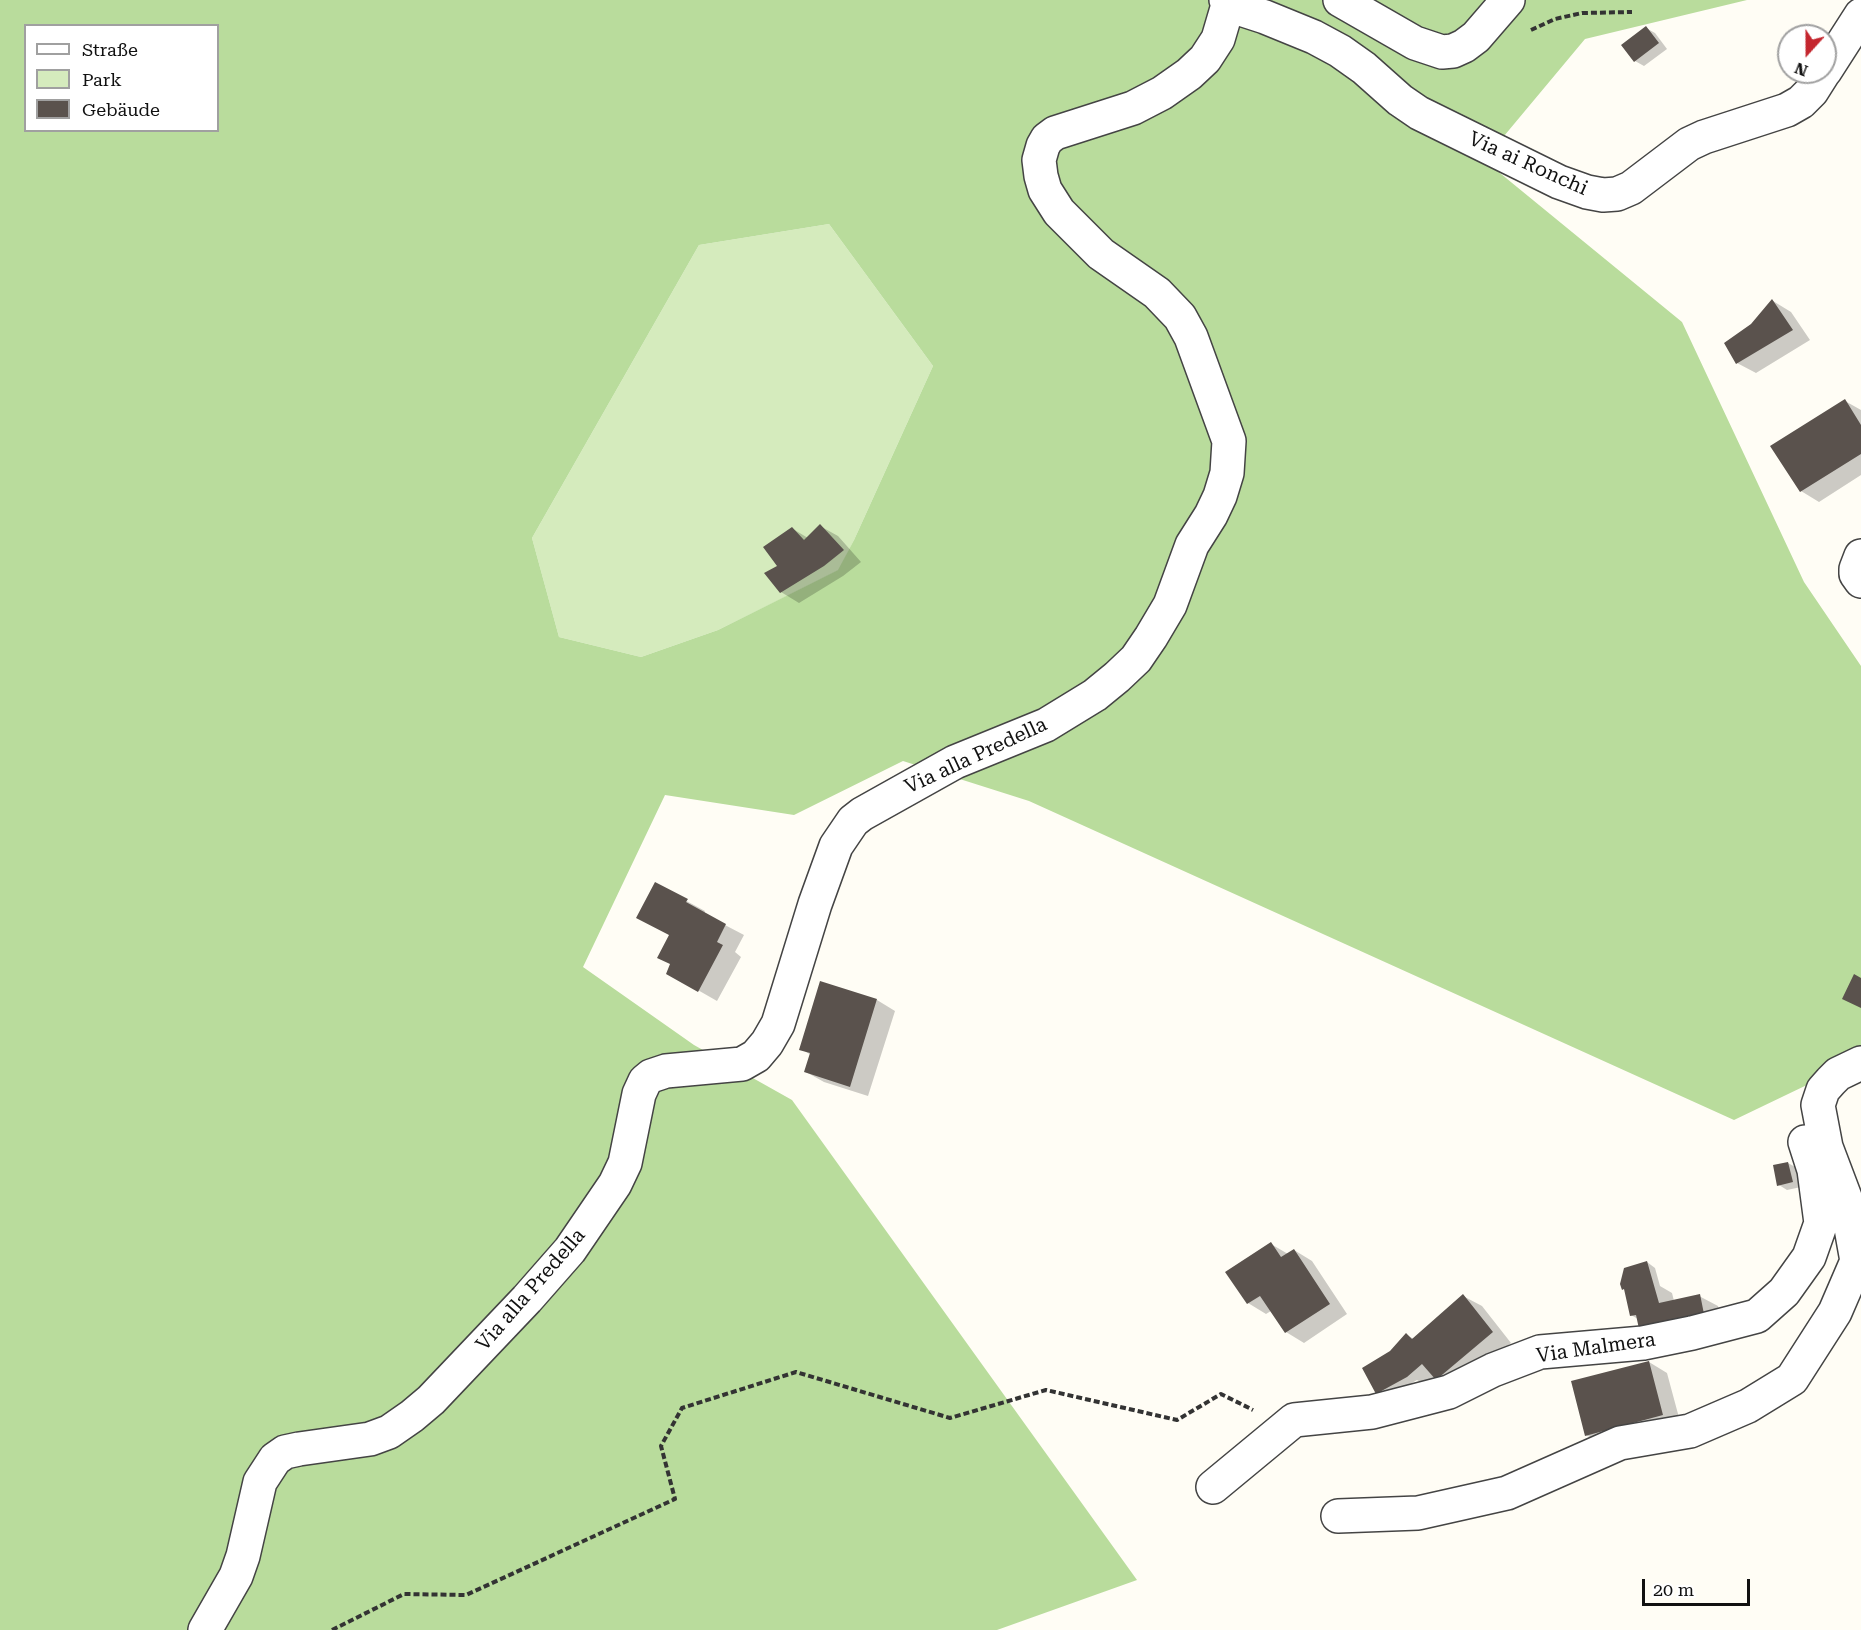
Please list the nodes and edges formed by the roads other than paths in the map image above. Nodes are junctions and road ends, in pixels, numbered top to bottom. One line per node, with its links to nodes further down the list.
1 (1340, 0): 2 (street)
2 (1508, 0)
3 (1227, 3): 6 (street, Via ai Ronchi); 13 (street, Via alla Predella)
4 (1861, 15): 5 (street, Via ai Ronchi)
5 (1837, 52)
6 (1816, 84)
7 (1861, 556): 8 (street)
8 (1861, 580)
9 (1861, 1063): 10 (street, Via Malmera)
10 (1820, 1097): 11 (street, Via Malmera); 12 (street)
11 (1214, 1487)
12 (1338, 1516)
13 (205, 1630)

